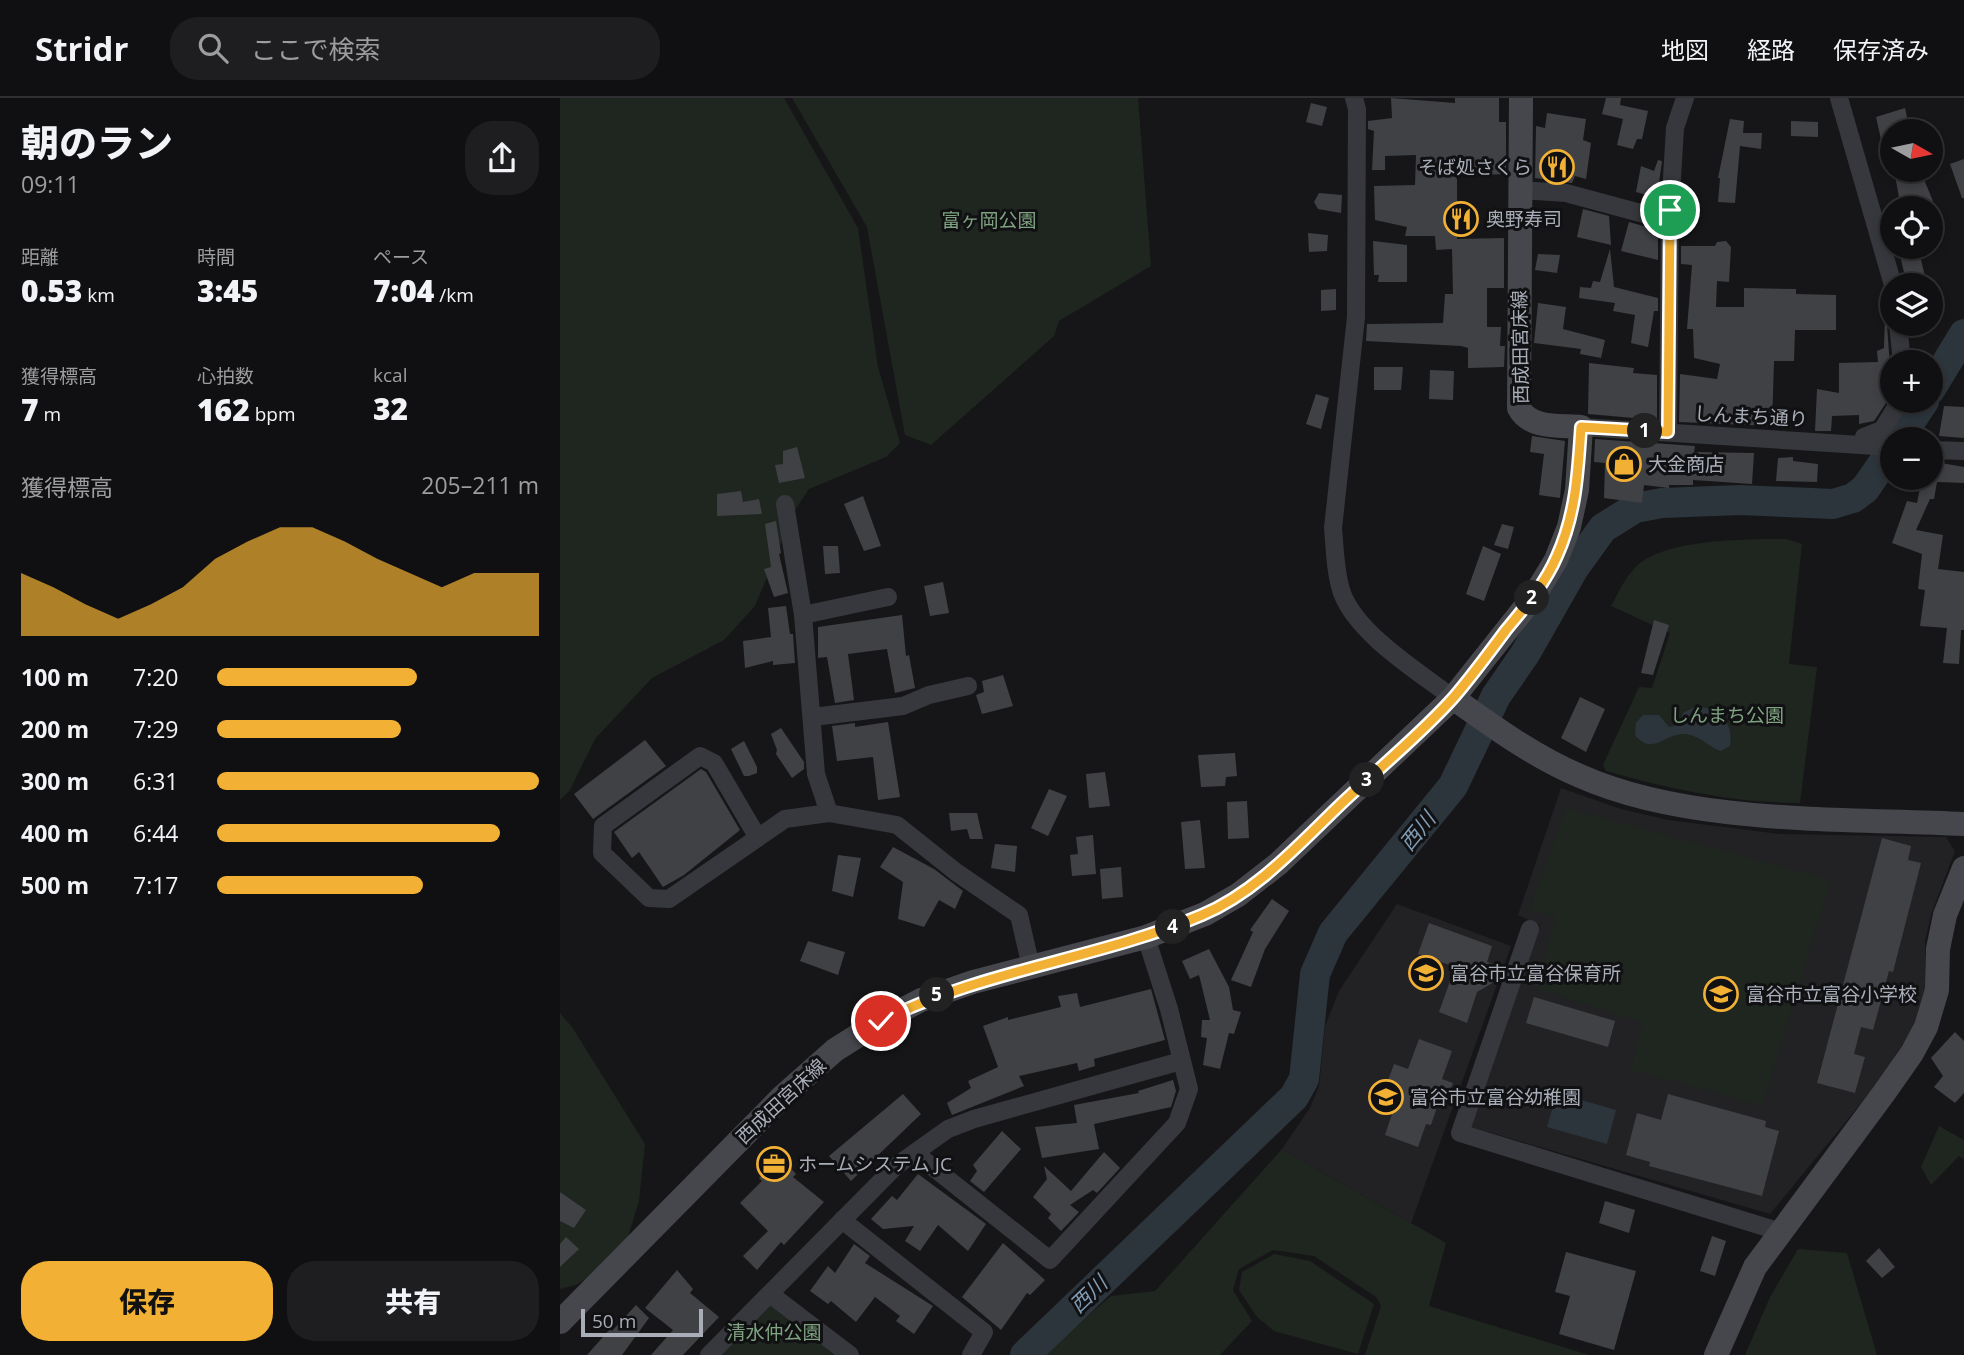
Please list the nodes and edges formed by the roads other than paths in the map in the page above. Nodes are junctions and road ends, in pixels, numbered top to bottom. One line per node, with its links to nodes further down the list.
1 (1354, 98): 18 (street)
2 (1521, 98): 5 (main road, 西成田宮床線)
3 (1685, 98): 6 (street)
4 (1839, 98): 7 (street)
5 (1520, 190): 6 (street); 9 (main road, 西成田宮床線)
6 (1670, 221): 10 (street)
7 (1890, 273)
8 (1892, 413): 11 (street)
9 (1581, 427): 10 (street, しんまち通り); 18 (main road, 西成田宮床線)
10 (1668, 432): 11 (street, しんまち通り)
11 (1877, 445)
12 (1943, 450): 13 (street)
13 (1964, 451)
14 (785, 504): 16 (street)
15 (888, 597): 16 (street)
16 (803, 615): 19 (street)
17 (968, 686): 19 (street)
18 (1460, 703): 21 (main road); 25 (main road, 西成田宮床線)
19 (813, 718): 20 (street)
20 (829, 813): 22 (street); 26 (street)
21 (1964, 824)
22 (758, 838): 22 (street)
23 (1964, 868): 30 (main road)
24 (1530, 929): 30 (street)
25 (1146, 937): 26 (main road, 西成田宮床線); 27 (street)
26 (1031, 967): 32 (main road, 西成田宮床線)
27 (1181, 1061): 28 (street); 28 (street)
28 (915, 1153): 29 (street)
29 (842, 1220): 31 (street); 35 (street)
30 (1781, 1232): 36 (main road)
31 (770, 1294): 33 (street); 34 (street)
32 (560, 1322)
33 (709, 1355)
34 (850, 1355)
35 (971, 1355)
36 (1716, 1355)

